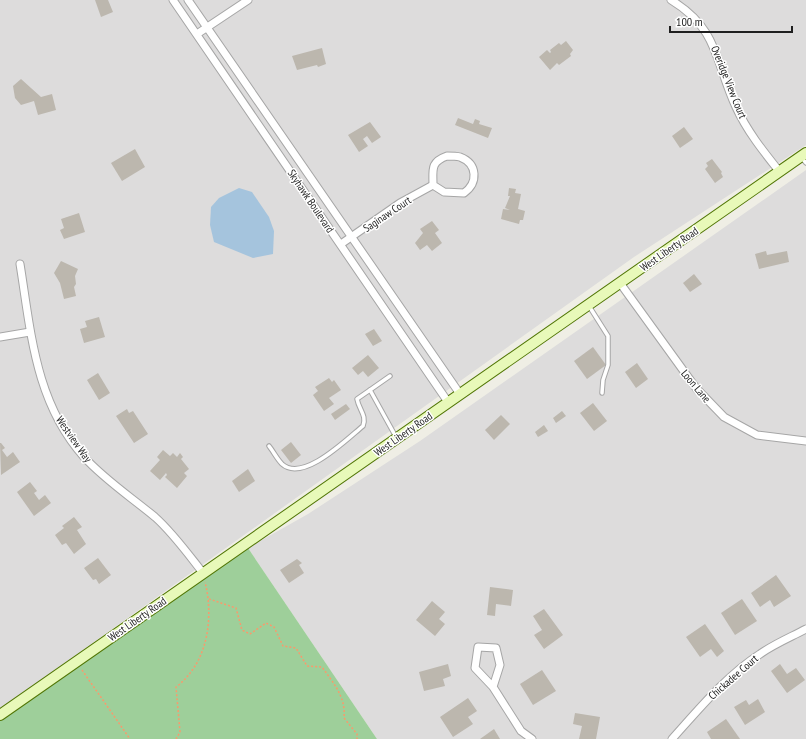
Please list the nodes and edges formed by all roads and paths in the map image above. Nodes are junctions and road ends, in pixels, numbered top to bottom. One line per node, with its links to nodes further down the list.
1 (172, 0): 6 (street, Skyhawk Boulevard)
2 (188, 0): 5 (street, Skyhawk Boulevard)
3 (248, 0): 5 (street)
4 (671, 0): 8 (street, Overidge View Court)
5 (208, 27): 6 (street); 10 (street, Skyhawk Boulevard)
6 (197, 34): 11 (street, Skyhawk Boulevard)
7 (804, 157): 8 (main road, West Liberty Road)
8 (779, 172): 13 (main road, West Liberty Road)
9 (433, 185): 9 (street); 10 (street, Saginaw Court)
10 (352, 237): 11 (street, Saginaw Court); 20 (street, Skyhawk Boulevard)
11 (341, 244): 21 (street, Skyhawk Boulevard)
12 (20, 264): 15 (street, Westview Way)
13 (620, 283): 14 (main road, West Liberty Road); 23 (street, Loon Lane)
14 (589, 305): 19 (lane); 20 (main road, West Liberty Road)
15 (30, 332): 16 (street); 25 (street, Westview Way)
16 (0, 336)
17 (390, 376): 18 (lane)
18 (370, 390): 22 (lane); 24 (lane)
19 (602, 393)
20 (460, 394): 21 (main road, West Liberty Road)
21 (448, 402): 22 (main road, West Liberty Road)
22 (397, 438): 25 (main road, West Liberty Road)
23 (806, 442)
24 (269, 446)
25 (203, 573): 26 (path); 28 (main road, West Liberty Road)
26 (210, 599): 32 (path); 33 (path)
27 (806, 629): 35 (street, Chickadee Court)
28 (76, 662): 30 (main road, West Liberty Road); 31 (path)
29 (492, 687): 29 (street); 34 (street)
30 (0, 715)
31 (130, 739)
32 (176, 739)
33 (357, 739)
34 (532, 739)
35 (672, 739)

